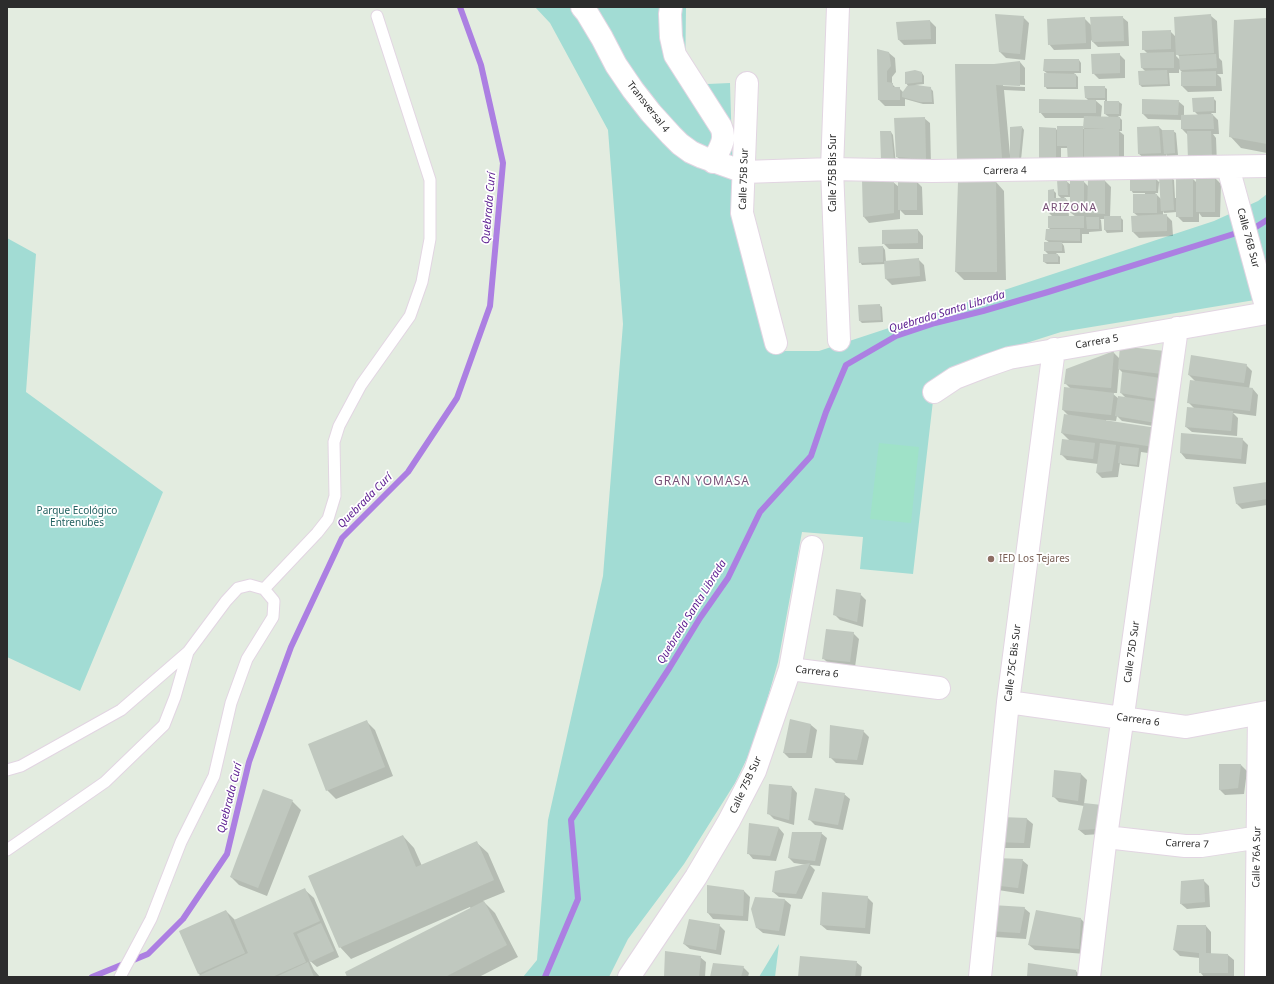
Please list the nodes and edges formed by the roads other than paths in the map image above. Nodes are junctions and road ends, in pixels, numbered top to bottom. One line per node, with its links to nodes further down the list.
1 (582, 7): 6 (street, Transversal 4)
2 (671, 7): 6 (street)
3 (838, 7): 9 (street, Calle 75B Bis Sur)
4 (377, 16): 18 (lane)
5 (747, 83): 10 (street, Calle 75B Sur)
6 (713, 162): 10 (street, Transversal 4)
7 (1267, 166): 8 (street, Carrera 4)
8 (1228, 167): 9 (street, Carrera 4); 11 (street, Calle 76B Sur)
9 (832, 169): 10 (street, Carrera 4); 13 (street, Calle 75B Bis Sur)
10 (744, 172): 14 (street, Calle 75B Sur)
11 (1267, 312): 12 (street, Carrera 5)
12 (1177, 328): 15 (street, Carrera 5); 24 (street, Calle 75D Sur)
13 (839, 340)
14 (776, 343)
15 (1054, 349): 16 (street, Carrera 5); 22 (street, Calle 75C Bis Sur)
16 (934, 392)
17 (812, 547): 20 (street, Calle 75B Sur)
18 (264, 589): 19 (lane); 29 (lane)
19 (188, 652): 25 (lane); 28 (lane)
20 (790, 669): 21 (street, Carrera 6); 30 (street, Calle 75B Sur)
21 (939, 688)
22 (1008, 702): 24 (street, Carrera 6); 31 (street, Calle 75C Bis Sur)
23 (1263, 713): 24 (street, Carrera 6); 27 (street, Calle 76A Sur)
24 (1122, 718): 26 (street, Calle 75D Sur)
25 (7, 770)
26 (1106, 837): 27 (street, Carrera 7); 32 (street, Calle 75D Sur)
27 (1262, 837): 33 (street, Calle 76A Sur)
28 (7, 850)
29 (120, 977)
30 (629, 977)
31 (980, 977)
32 (1089, 977)
33 (1256, 977)

